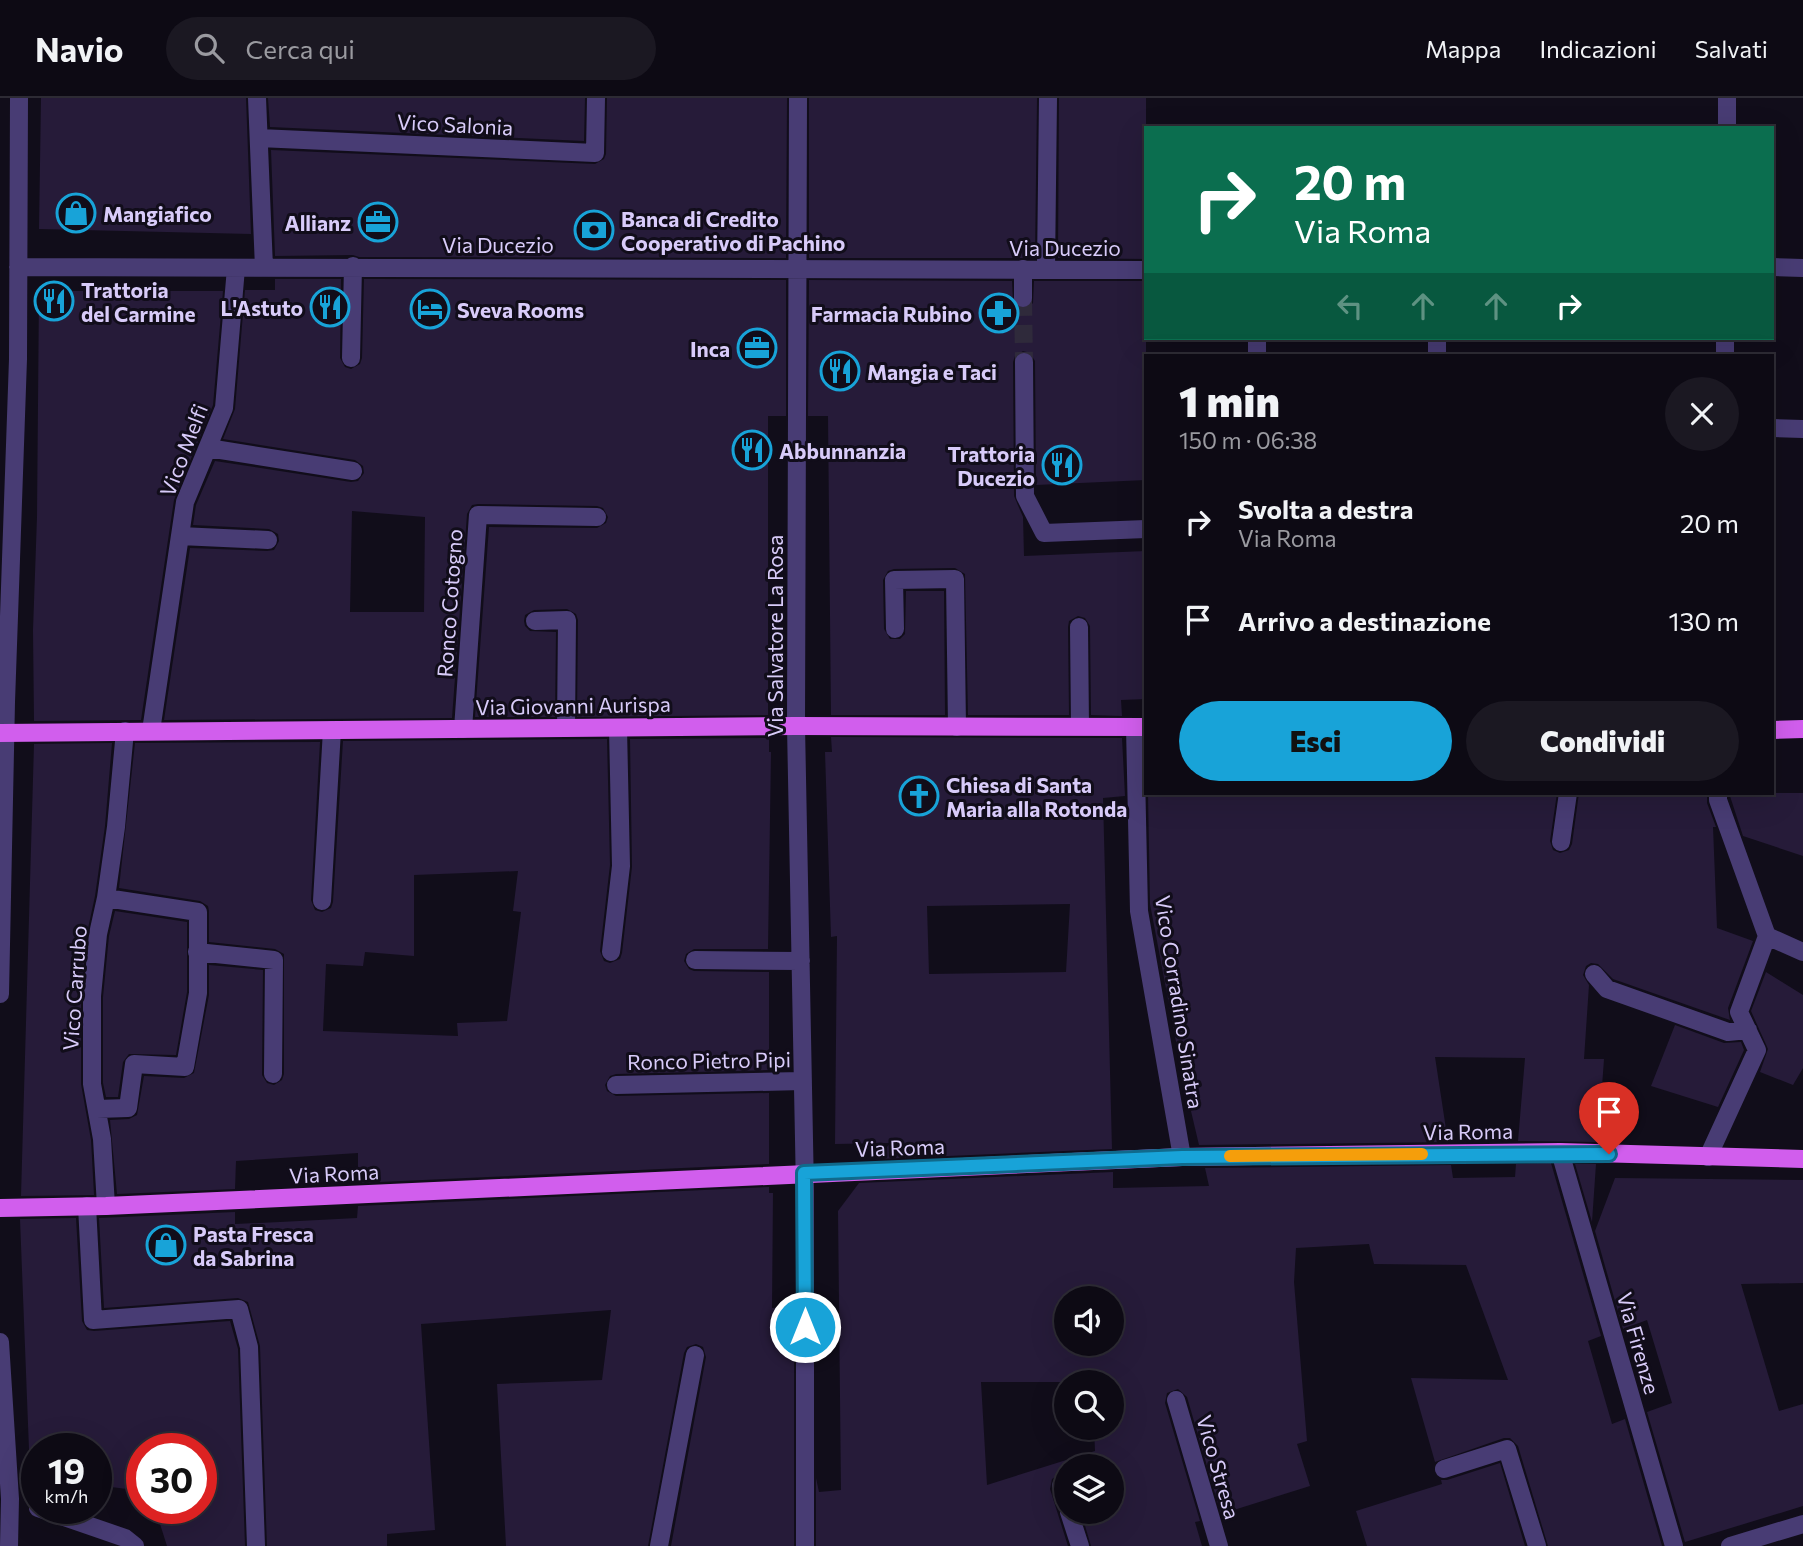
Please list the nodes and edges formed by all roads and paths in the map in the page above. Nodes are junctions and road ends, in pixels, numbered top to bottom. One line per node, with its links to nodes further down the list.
1 (19, 98): 10 (street)
2 (257, 98): 8 (street)
3 (596, 98): 8 (street, Vico Salonia)
4 (798, 98): 15 (street, Via Salvatore La Rosa)
5 (1048, 98): 17 (street)
6 (1727, 98): 7 (street)
7 (1727, 126)
8 (259, 138): 13 (street)
9 (354, 266): 13 (street, Via Ducezio); 15 (street, Via Ducezio); 20 (street)
10 (18, 267): 12 (street, Via Ducezio); 21 (street)
11 (1774, 267): 14 (street)
12 (236, 268): 13 (street, Via Ducezio); 25 (street, Vico Melfi)
13 (264, 268)
14 (1803, 268)
15 (798, 269): 16 (street, Via Ducezio); 34 (street, Via Salvatore La Rosa)
16 (1023, 270): 17 (street, Via Ducezio); 19 (street)
17 (1046, 270): 18 (street, Via Ducezio)
18 (1144, 270)
19 (1023, 298)
20 (351, 358)
21 (9, 359): 46 (street)
22 (1024, 362): 28 (street)
23 (1774, 428): 24 (street)
24 (1803, 429)
25 (208, 448): 26 (street); 29 (street, Vico Melfi)
26 (353, 471)
27 (597, 517): 40 (street, Ronco Cotogno)
28 (1144, 528)
29 (180, 536): 30 (street); 45 (street, Vico Melfi)
30 (268, 540)
31 (535, 621): 38 (street)
32 (1079, 627): 35 (street)
33 (895, 629): 36 (street)
34 (796, 726): 36 (main road, Via Giovanni Aurispa); 39 (main road, Via Giovanni Aurispa); 57 (street, Via Salvatore La Rosa)
35 (1080, 726): 36 (main road, Via Giovanni Aurispa); 37 (main road, Via Giovanni Aurispa)
36 (957, 727)
37 (1141, 727): 67 (street, Vico Corradino Sinatra)
38 (566, 728): 39 (main road, Via Giovanni Aurispa); 40 (main road, Via Giovanni Aurispa)
39 (618, 728): 54 (street)
40 (463, 729): 42 (main road, Via Giovanni Aurispa)
41 (1803, 729): 43 (main road)
42 (332, 730): 45 (main road, Via Giovanni Aurispa); 51 (street)
43 (1774, 730)
44 (125, 731): 45 (main road, Via Giovanni Aurispa); 46 (main road, Via Giovanni Aurispa); 50 (street, Vico Carrubo)
45 (151, 731)
46 (3, 733): 58 (street)
47 (1568, 795): 49 (street)
48 (1718, 795): 52 (street)
49 (1561, 842)
50 (106, 898): 53 (street); 65 (street, Vico Carrubo)
51 (321, 901)
52 (1767, 936): 55 (street); 61 (street)
53 (197, 952): 62 (street); 65 (street)
54 (611, 952)
55 (1803, 953)
56 (695, 960): 57 (street)
57 (801, 961): 63 (street, Via Salvatore La Rosa)
58 (0, 966): 60 (street)
59 (1594, 974): 61 (street)
60 (0, 994)
61 (1748, 1030): 68 (street)
62 (272, 1074)
63 (803, 1081): 64 (street, Ronco Pietro Pipi); 70 (street, Via Salvatore La Rosa)
64 (616, 1085)
65 (97, 1109): 72 (street, Vico Carrubo)
66 (1560, 1152): 67 (main road, Via Roma); 68 (main road, Via Roma); 91 (street, Via Firenze)
67 (1182, 1157): 70 (main road, Via Roma)
68 (1708, 1157): 69 (main road, Via Roma)
69 (1803, 1159)
70 (804, 1173): 72 (main road, Via Roma); 87 (street, Via Salvatore La Rosa)
71 (87, 1206): 72 (main road, Via Roma); 73 (main road, Via Roma); 85 (street)
72 (106, 1206)
73 (0, 1208)
74 (0, 1342): 78 (street)
75 (695, 1355): 86 (street)
76 (1176, 1400): 89 (street, Vico Stresa)
77 (1444, 1469): 90 (street)
78 (10, 1499): 79 (street); 83 (street)
79 (21, 1503)
80 (84, 1524): 84 (street)
81 (1073, 1524): 88 (street)
82 (1803, 1524): 92 (street)
83 (9, 1546)
84 (135, 1546)
85 (256, 1546)
86 (659, 1546)
87 (805, 1546)
88 (1080, 1546)
89 (1219, 1546)
90 (1537, 1546)
91 (1674, 1546)
92 (1730, 1546)

